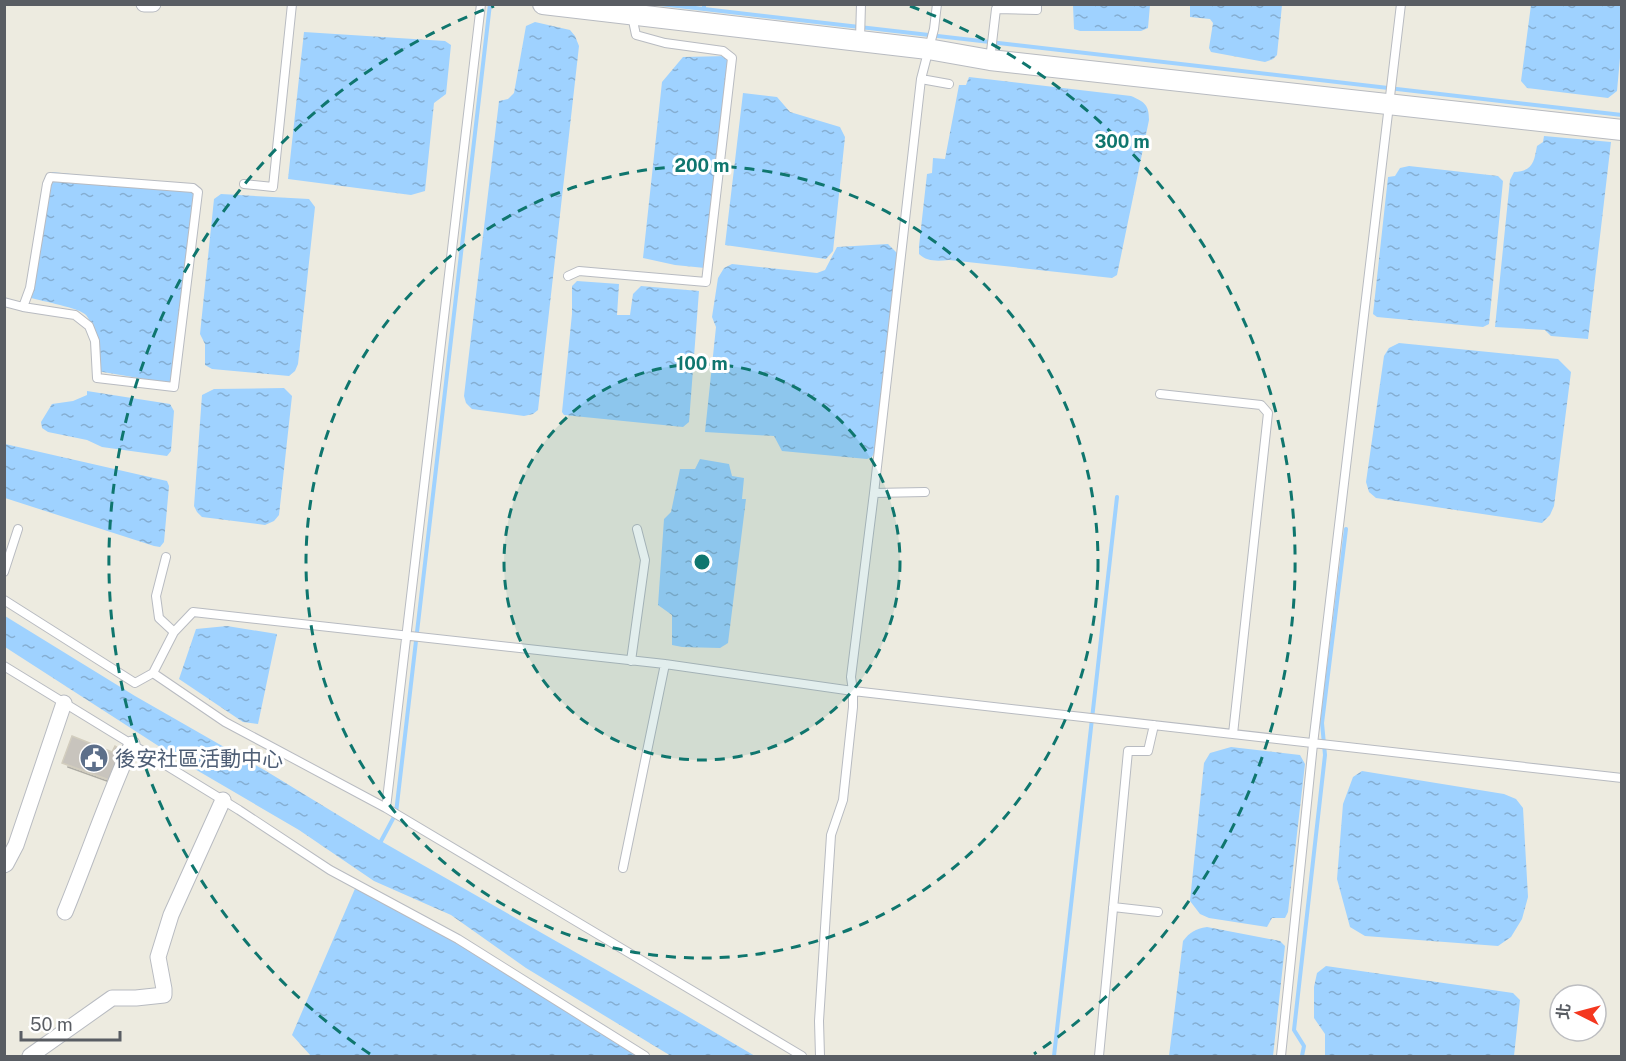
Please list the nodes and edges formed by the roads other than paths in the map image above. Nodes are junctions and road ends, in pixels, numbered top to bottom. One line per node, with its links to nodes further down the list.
1 (144, 4): 2 (street)
2 (153, 4)
3 (292, 4): 18 (lane)
4 (481, 4): 31 (lane)
5 (543, 4): 10 (street)
6 (861, 4): 11 (lane)
7 (937, 4): 12 (lane)
8 (1037, 4): 13 (lane)
9 (1401, 4): 16 (lane)
10 (632, 14): 11 (street); 19 (lane)
11 (860, 41): 12 (street)
12 (928, 49): 13 (street); 14 (lane)
13 (990, 60): 16 (street)
14 (921, 79): 15 (lane); 24 (lane)
15 (949, 84)
16 (1390, 104): 17 (street); 41 (lane)
17 (1622, 130)
18 (244, 184)
19 (568, 276)
20 (4, 302): 21 (lane)
21 (23, 307): 21 (lane)
22 (1160, 394): 39 (lane)
23 (925, 492): 24 (lane)
24 (874, 493): 36 (lane)
25 (18, 529): 28 (lane)
26 (637, 529): 32 (lane)
27 (166, 557): 30 (lane)
28 (4, 572)
29 (4, 600): 35 (lane)
30 (174, 632): 31 (lane); 35 (lane)
31 (407, 636): 32 (lane); 44 (lane)
32 (631, 661): 33 (lane)
33 (665, 664): 36 (lane); 46 (lane)
34 (4, 666): 37 (lane)
35 (153, 673): 44 (lane)
36 (853, 691): 38 (lane); 54 (lane)
37 (64, 703): 40 (lane); 45 (street)
38 (1154, 725): 39 (lane); 47 (lane)
39 (1233, 734): 41 (lane)
40 (132, 744): 43 (lane); 48 (street)
41 (1313, 744): 42 (lane); 56 (lane)
42 (1622, 778)
43 (223, 800): 50 (lane); 51 (street)
44 (386, 808): 53 (lane)
45 (4, 865)
46 (623, 868)
47 (1113, 907): 49 (lane); 55 (lane)
48 (65, 912)
49 (1158, 912)
50 (636, 1054): 52 (lane)
51 (30, 1056)
52 (645, 1056)
53 (802, 1056)
54 (820, 1056)
55 (1099, 1056)
56 (1281, 1056)

